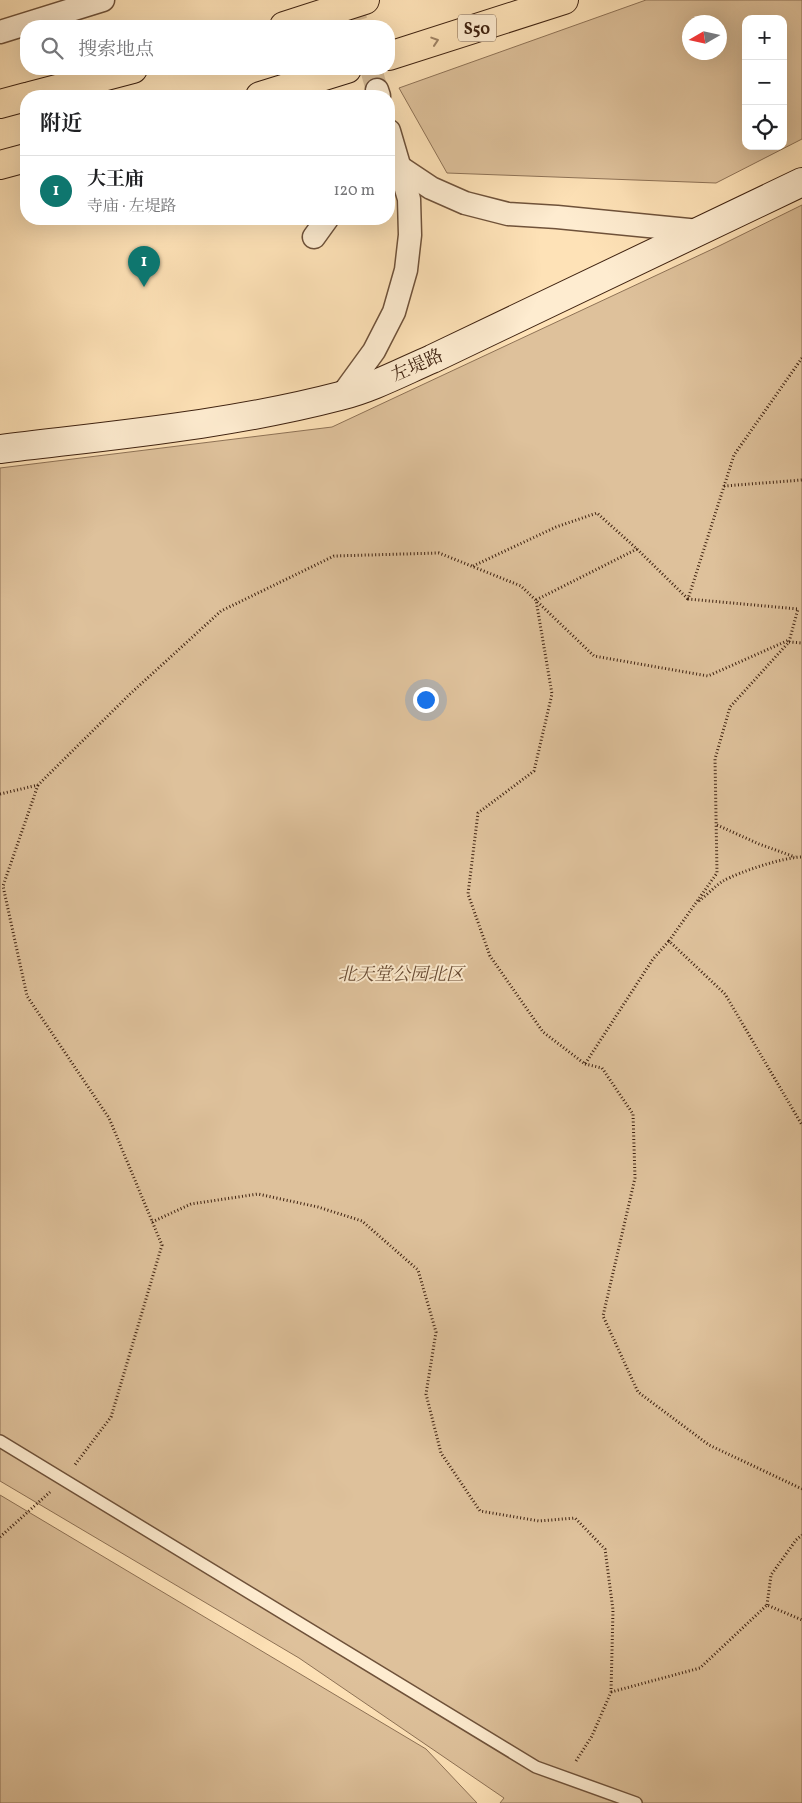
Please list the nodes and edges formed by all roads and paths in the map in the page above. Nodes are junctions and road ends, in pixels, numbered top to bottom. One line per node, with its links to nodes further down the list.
1 (103, 0): 4 (street)
2 (364, 0): 5 (highway)
3 (564, 0): 8 (highway, S50, one-way to 3)
4 (39, 20)
5 (302, 20)
6 (20, 26): 7 (street)
7 (0, 32)
8 (395, 54)
9 (110, 75): 11 (highway)
10 (328, 75): 12 (highway)
11 (53, 90)
12 (279, 90)
13 (20, 99): 14 (highway)
14 (0, 104)
15 (20, 160): 16 (highway)
16 (0, 165)
17 (395, 168): 21 (street)
18 (395, 169): 24 (street)
19 (802, 182): 21 (main road, 左堤路)
20 (323, 225): 22 (street)
21 (698, 231): 24 (main road, 左堤路)
22 (314, 237)
23 (802, 358): 27 (path)
24 (342, 396): 25 (main road, 左堤路)
25 (0, 449)
26 (802, 480): 27 (path)
27 (724, 486): 31 (path)
28 (637, 550): 29 (path); 30 (path); 31 (path)
29 (472, 566): 30 (path); 34 (path)
30 (536, 600): 32 (path); 41 (path)
31 (688, 600): 32 (path)
32 (789, 641): 33 (path); 36 (path)
33 (802, 643)
34 (38, 785): 35 (path); 43 (path)
35 (0, 794)
36 (717, 825): 37 (path); 39 (path)
37 (794, 857): 38 (path); 39 (path)
38 (802, 857)
39 (694, 905): 40 (path)
40 (669, 941): 41 (path); 42 (path)
41 (585, 1064): 46 (path)
42 (802, 1125)
43 (152, 1222): 45 (path); 51 (path)
44 (0, 1441): 45 (lane)
45 (64, 1480): 48 (path); 52 (lane)
46 (802, 1489)
47 (802, 1536): 49 (path)
48 (0, 1537)
49 (767, 1605): 50 (path); 51 (path)
50 (802, 1620)
51 (611, 1692): 52 (path)
52 (565, 1777): 53 (lane)
53 (636, 1803)

